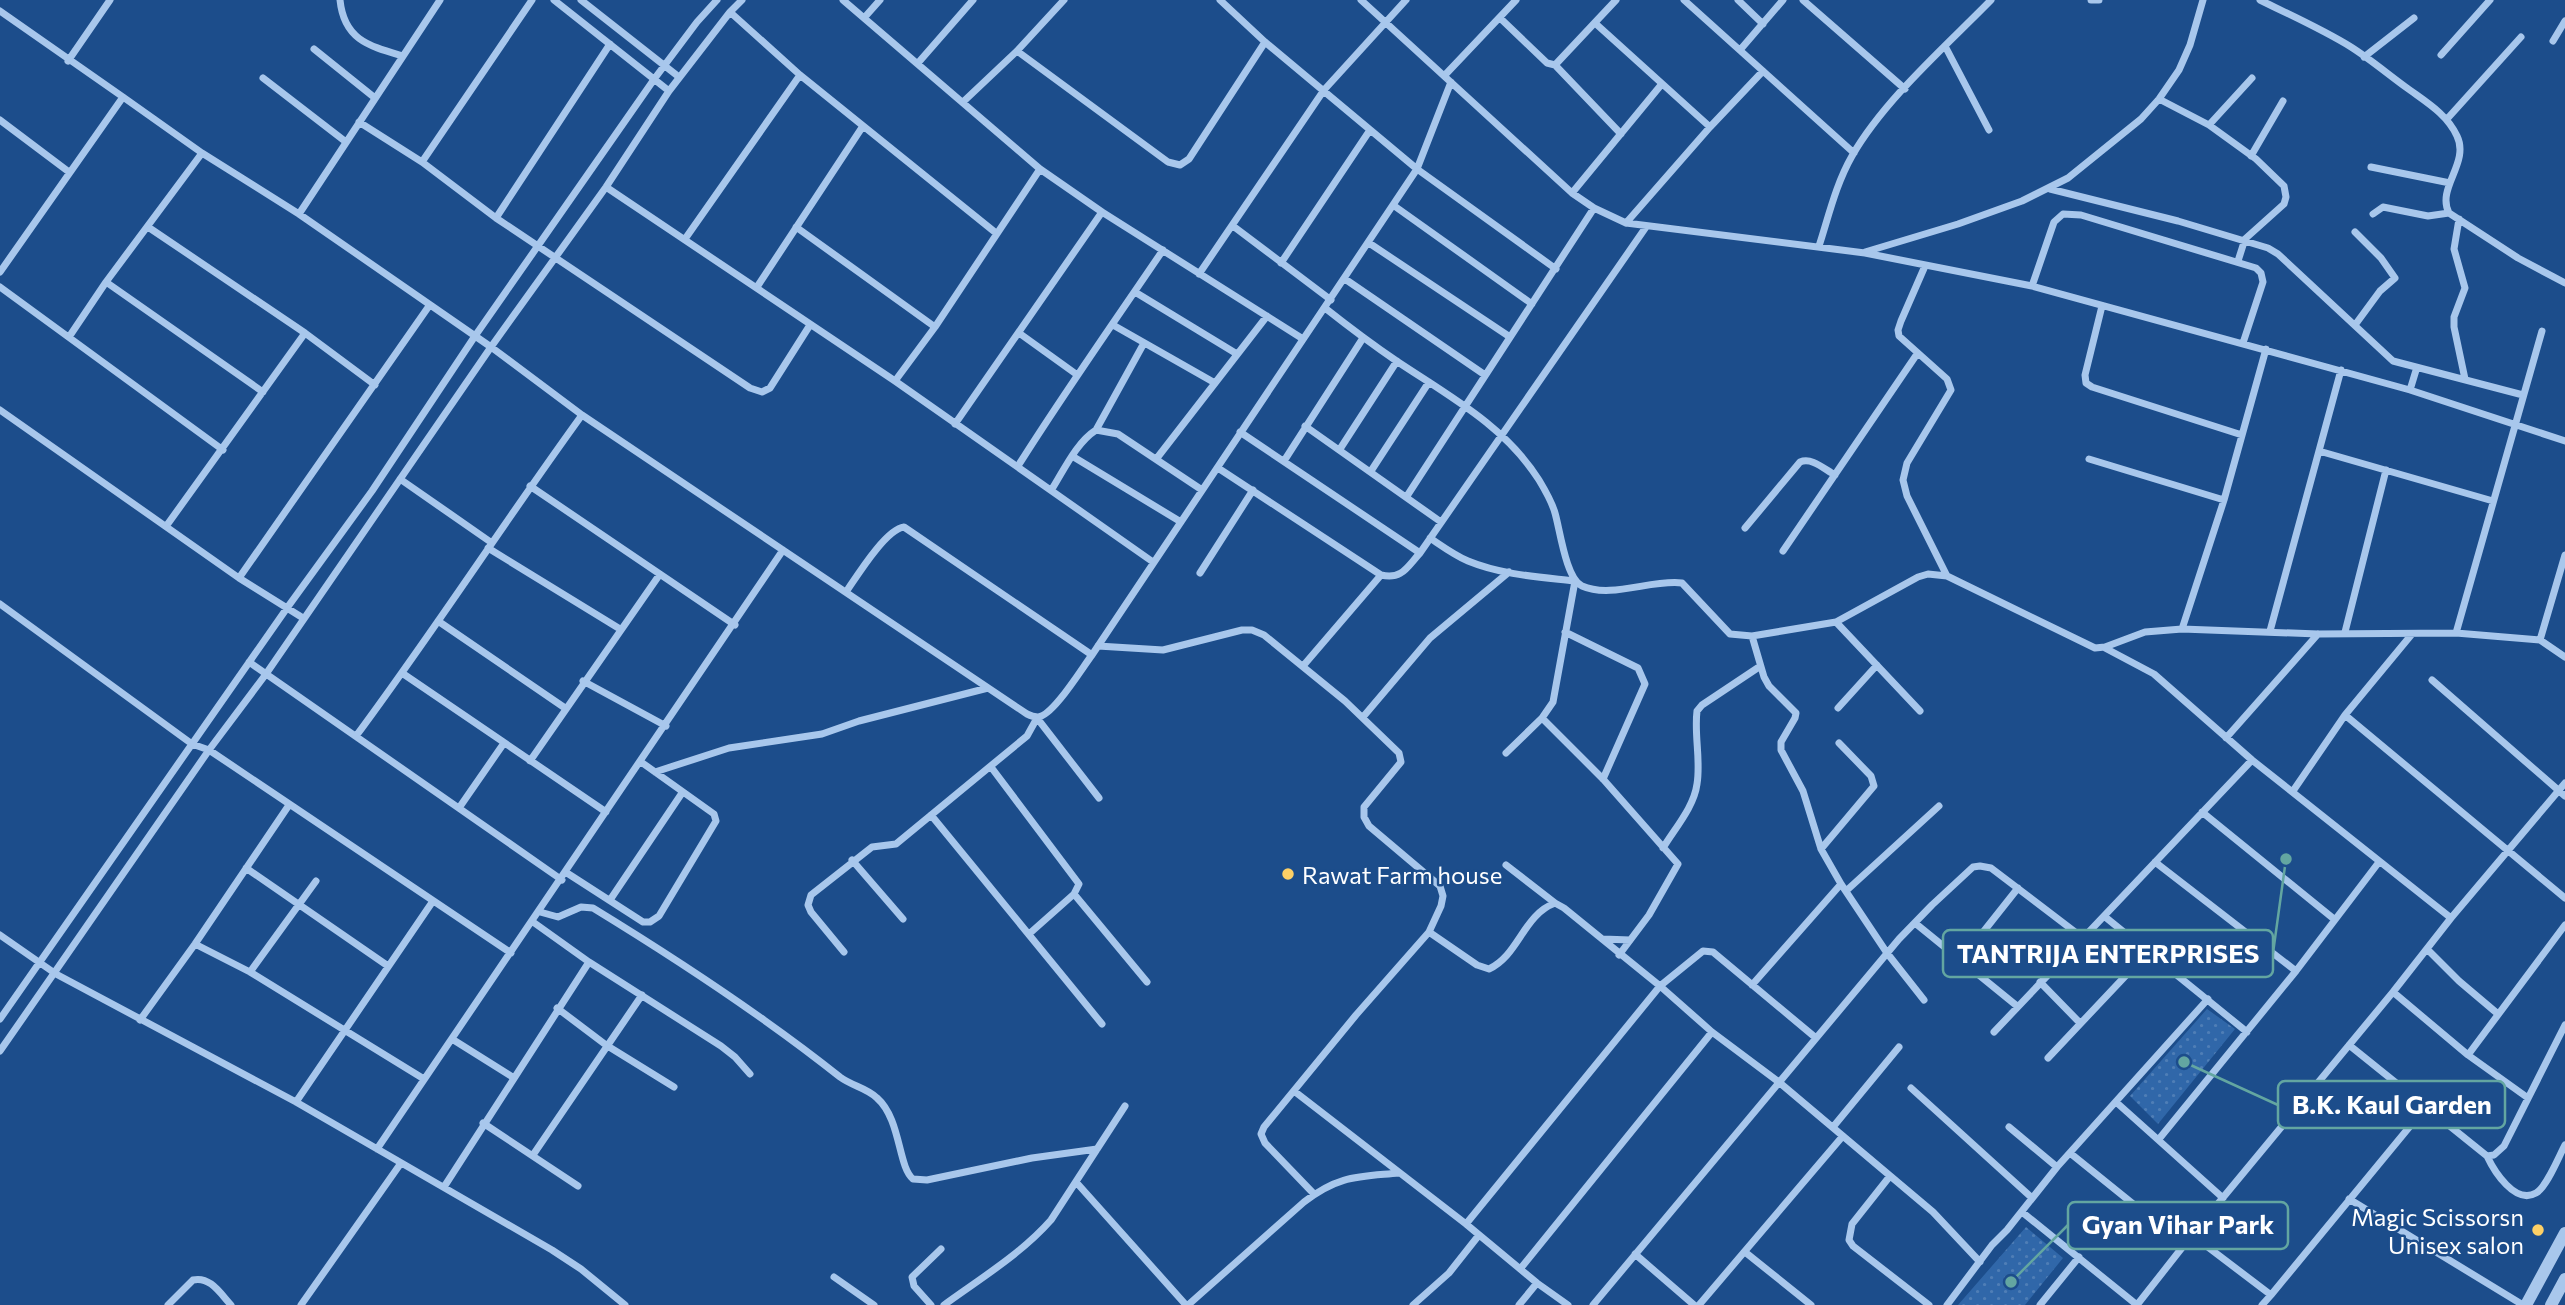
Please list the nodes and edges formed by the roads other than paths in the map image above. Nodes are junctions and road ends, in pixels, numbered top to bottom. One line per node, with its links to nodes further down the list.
1 (340, 0): 46 (street)
2 (440, 0): 46 (street)
3 (532, 0): 81 (street)
4 (554, 0): 40 (street)
5 (581, 0): 51 (street)
6 (717, 0): 51 (street)
7 (742, 0): 29 (street)
8 (843, 0): 30 (street)
9 (880, 0): 30 (street)
10 (973, 0): 49 (street)
11 (1064, 0): 44 (street)
12 (1220, 0): 38 (street)
13 (1361, 0): 33 (street)
14 (1406, 0): 33 (street)
15 (1516, 0): 31 (street)
16 (1616, 0): 35 (street)
17 (1684, 0): 43 (street)
18 (1738, 0): 36 (street)
19 (1783, 0): 36 (street)
20 (1803, 0): 60 (street)
21 (1991, 0): 41 (street)
22 (2091, 0): 23 (street)
23 (2099, 0)
24 (2203, 0): 65 (street)
25 (2260, 0): 47 (street)
26 (2490, 0): 45 (street)
27 (109, 1): 48 (street)
28 (0, 11): 48 (street)
29 (730, 12): 53 (street); 54 (street)
30 (864, 18): 49 (street)
31 (1500, 18): 50 (street); 58 (street)
32 (2414, 18): 47 (street)
33 (1386, 22): 58 (street); 61 (street)
34 (2565, 22): 39 (street)
35 (1595, 23): 50 (street); 59 (street)
36 (1763, 24): 43 (street)
37 (2521, 37): 68 (street)
38 (1265, 41): 44 (street); 61 (street)
39 (2553, 41)
40 (610, 44): 56 (street); 96 (street)
41 (1945, 46): 60 (street); 75 (street)
42 (314, 49): 64 (street)
43 (1740, 50): 52 (street)
44 (1017, 51): 67 (street)
45 (2441, 55)
46 (403, 56): 64 (street)
47 (2364, 57): 68 (street)
48 (68, 61): 63 (street)
49 (918, 63): 67 (street)
50 (1555, 65): 76 (street)
51 (664, 66): 54 (street); 56 (street)
52 (1763, 71): 73 (street); 79 (street)
53 (800, 75): 72 (street); 105 (street)
54 (679, 77): 62 (street)
55 (263, 78): 77 (street)
56 (655, 78): 62 (street); 108 (street)
57 (2252, 78): 71 (street)
58 (1447, 79): 84 (street); 89 (street)
59 (1661, 85): 73 (street); 76 (street)
60 (1905, 89): 79 (street)
61 (1324, 90): 74 (street); 99 (street)
62 (669, 91): 87 (street)
63 (123, 97): 78 (street); 85 (street)
64 (375, 98): 70 (street)
65 (2159, 99): 71 (street); 88 (street)
66 (2283, 101): 80 (street)
67 (963, 102): 83 (street)
68 (2446, 119): 86 (street)
69 (0, 120): 85 (street)
70 (359, 122): 77 (street); 81 (street)
71 (2209, 125): 80 (street)
72 (863, 126): 101 (street); 104 (street)
73 (1710, 127): 98 (street)
74 (1370, 130): 84 (street); 114 (street)
75 (1989, 131)
76 (1621, 134): 89 (street)
77 (346, 142): 94 (street)
78 (202, 153): 94 (street); 100 (street)
79 (1854, 153): 109 (street)
80 (2251, 156): 106 (street)
81 (422, 162): 96 (street)
82 (2371, 167): 86 (street)
83 (1040, 169): 92 (street); 104 (street)
84 (1417, 169): 90 (street); 116 (street)
85 (69, 172): 117 (street)
86 (2450, 183): 93 (street)
87 (606, 187): 105 (street); 112 (street)
88 (2050, 189): 106 (street); 111 (street)
89 (1572, 193): 91 (street)
90 (1393, 205): 107 (street); 127 (street)
91 (1594, 208): 98 (street); 116 (street)
92 (1102, 212): 110 (street); 138 (street)
93 (2449, 213): 95 (street); 97 (street)
94 (299, 214): 128 (street)
95 (2373, 214)
96 (496, 218): 108 (street)
97 (2459, 219): 121 (street); 155 (street)
98 (1626, 223): 102 (street)
99 (1233, 226): 114 (street); 118 (street)
100 (148, 227): 120 (street); 137 (street)
101 (796, 227): 124 (street); 135 (street)
102 (1646, 227): 109 (street); 171 (street)
103 (2355, 232): 133 (street)
104 (996, 233): 135 (street)
105 (685, 239): 124 (street)
106 (2244, 242): 113 (street); 133 (street)
107 (1369, 243): 119 (street); 141 (street)
108 (538, 246): 112 (street); 139 (street)
109 (1819, 246): 111 (street)
110 (1163, 250): 118 (street); 125 (street)
111 (1865, 253): 115 (street)
112 (556, 257): 132 (street); 146 (street)
113 (2239, 258): 122 (street); 145 (street)
114 (1282, 263): 126 (street)
115 (1925, 266): 122 (street); 149 (street)
116 (1556, 269): 127 (street)
117 (0, 272)
118 (1199, 274): 131 (street)
119 (1345, 279): 126 (street); 154 (street)
120 (106, 282): 140 (street); 161 (street)
121 (2565, 283)
122 (2032, 286): 129 (street)
123 (0, 287): 140 (street)
124 (757, 287): 132 (street)
125 (1135, 292): 134 (street); 148 (street)
126 (1331, 300): 130 (street)
127 (1532, 304): 141 (street)
128 (429, 306): 139 (street); 159 (street)
129 (2102, 306): 145 (street); 172 (street)
130 (1325, 308): 142 (street); 143 (street)
131 (1267, 316): 143 (street); 148 (street)
132 (810, 325): 156 (street)
133 (2355, 325): 151 (street)
134 (1113, 326): 144 (street); 153 (street)
135 (935, 327): 156 (street)
136 (2542, 331): 162 (street)
137 (306, 333): 159 (street); 161 (street)
138 (1019, 334): 153 (street); 166 (street)
139 (475, 336): 146 (street); 214 (street)
140 (69, 337): 175 (street)
141 (1510, 337): 154 (street)
142 (1363, 338): 150 (street); 168 (street)
143 (1303, 340): 170 (street)
144 (1144, 343): 158 (street); 169 (street)
145 (2243, 343): 147 (street)
146 (491, 347): 165 (street); 186 (street)
147 (2266, 349): 152 (street); 172 (street)
148 (1237, 354): 158 (street)
149 (1917, 354): 185 (street); 209 (street)
150 (1397, 361): 157 (street); 174 (street)
151 (2416, 368): 155 (street); 160 (street)
152 (2341, 370): 160 (street); 176 (street)
153 (1076, 374): 181 (street)
154 (1485, 375): 163 (street)
155 (2465, 379): 162 (street)
156 (895, 381): 166 (street)
157 (1429, 382): 163 (street); 184 (street)
158 (1215, 383): 178 (street)
159 (375, 385): 210 (street)
160 (2411, 387): 167 (street)
161 (264, 392): 175 (street)
162 (2522, 397): 167 (street)
163 (1466, 407): 171 (street); 191 (street)
164 (0, 410): 196 (street)
165 (582, 415): 187 (street); 200 (street)
166 (955, 424): 181 (street)
167 (2514, 425): 173 (street); 193 (street)
168 (1306, 426): 174 (street); 180 (street)
169 (1096, 430): 177 (street); 178 (street)
170 (1240, 432): 180 (street); 182 (street)
171 (1501, 434): 195 (street); 211 (street)
172 (2242, 435): 192 (street)
173 (2565, 441)
174 (1340, 449): 184 (street)
175 (223, 450): 196 (street)
176 (2319, 451): 183 (street); 221 (street)
177 (1072, 456): 188 (street); 194 (street)
178 (1157, 458): 189 (street)
179 (2090, 459): 192 (street)
180 (1284, 461): 202 (street)
181 (1017, 466): 188 (street)
182 (1217, 468): 189 (street); 190 (street)
183 (2386, 470): 193 (street); 223 (street)
184 (1371, 471): 191 (street)
185 (1835, 475): 197 (street); 201 (street)
186 (400, 479): 199 (street); 215 (street)
187 (530, 486): 199 (street); 207 (street)
188 (1052, 489): 204 (street)
189 (1202, 490): 194 (street)
190 (1253, 490): 206 (street); 208 (street)
191 (1407, 496): 195 (street)
192 (2224, 500): 220 (street)
193 (2493, 501): 224 (street)
194 (1181, 522): 204 (street)
195 (1441, 522): 198 (street)
196 (167, 526): 210 (street)
197 (1745, 528)
198 (1430, 538): 202 (street); 205 (street)
199 (490, 546): 216 (street); 219 (street)
200 (783, 550): 212 (street); 218 (street)
201 (1783, 551)
202 (1420, 553): 208 (street)
203 (2565, 555): 228 (street)
204 (1153, 562): 229 (street)
205 (1509, 572): 211 (street); 246 (street)
206 (1200, 573)
207 (660, 574): 218 (street); 219 (street)
208 (1381, 575): 235 (street)
209 (1947, 576): 217 (street); 230 (street)
210 (239, 578): 214 (street)
211 (1576, 581): 222 (street); 227 (street)
212 (846, 592): 231 (street); 241 (street)
213 (0, 604): 254 (street)
214 (287, 608): 215 (street); 233 (street)
215 (303, 618): 238 (street)
216 (438, 621): 237 (street); 242 (street)
217 (1836, 622): 227 (street); 234 (street)
218 (735, 625): 249 (street)
219 (620, 629): 240 (street)
220 (2182, 629): 221 (street); 230 (street)
221 (2270, 631): 225 (street)
222 (1565, 632): 248 (street); 262 (street)
223 (2345, 632): 225 (street); 226 (street)
224 (2456, 633): 226 (street); 228 (street)
225 (2318, 634): 251 (street)
226 (2412, 634): 245 (street)
227 (1752, 636): 236 (street)
228 (2540, 640): 232 (street)
229 (1098, 646): 231 (street); 235 (street)
230 (2105, 648): 251 (street)
231 (1092, 655): 247 (street)
232 (2565, 657)
233 (249, 662): 238 (street); 254 (street)
234 (1877, 665): 243 (street); 244 (street)
235 (1303, 666): 246 (street)
236 (1759, 667): 274 (street); 275 (street)
237 (402, 673): 250 (street); 252 (street)
238 (266, 674): 250 (street); 255 (street)
239 (2432, 680): 266 (street)
240 (583, 681): 242 (street); 249 (street)
241 (988, 688): 247 (street); 261 (street)
242 (565, 708): 258 (street)
243 (1838, 708)
244 (1920, 710)
245 (2345, 715): 264 (street); 276 (street)
246 (1363, 717): 300 (street)
247 (1037, 718): 260 (street); 267 (street)
248 (1542, 718): 256 (street); 262 (street)
249 (666, 726): 259 (street)
250 (356, 736): 270 (street)
251 (2226, 738): 257 (street)
252 (504, 743): 258 (street); 270 (street)
253 (1839, 743): 275 (street)
254 (192, 744): 255 (street); 315 (street)
255 (209, 750): 268 (street); 319 (street)
256 (1506, 753)
257 (2252, 760): 264 (street); 272 (street)
258 (530, 761): 271 (street)
259 (641, 762): 261 (street); 271 (street)
260 (991, 767): 273 (street); 286 (street)
261 (655, 772): 265 (street)
262 (1603, 779): 274 (street)
263 (2565, 783): 266 (street)
264 (2293, 791): 279 (street)
265 (682, 793): 288 (street); 288 (street)
266 (2562, 793): 276 (street)
267 (1099, 798)
268 (289, 805): 281 (street); 289 (street)
269 (1939, 806): 284 (street)
270 (459, 808): 282 (street)
271 (606, 812): 282 (street)
272 (2202, 812): 278 (street); 296 (street)
273 (931, 815): 277 (street); 301 (street)
274 (1663, 848): 305 (street)
275 (1821, 849): 284 (street)
276 (2508, 851): 287 (street); 294 (street)
277 (852, 860): 295 (street); 310 (street)
278 (2155, 862): 293 (street); 317 (street)
279 (2379, 862): 294 (street); 296 (street)
280 (1506, 865): 290 (street)
281 (246, 868): 291 (street); 306 (street)
282 (564, 876): 288 (street); 292 (street)
283 (316, 881): 291 (street)
284 (1843, 888): 311 (street); 322 (street)
285 (2018, 888): 298 (street); 303 (street); 313 (street)
286 (1074, 894): 301 (street); 320 (street)
287 (2565, 898)
288 (610, 900)
289 (433, 901): 309 (street); 316 (street)
290 (1555, 903): 300 (street); 304 (street)
291 (299, 906): 316 (street); 318 (street)
292 (540, 912): 297 (street); 367 (street)
293 (2104, 916): 303 (street); 308 (street)
294 (2451, 918): 307 (street)
295 (903, 919)
296 (2334, 919): 317 (street)
297 (533, 922): 309 (street); 314 (street)
298 (1915, 923): 311 (street); 313 (street)
299 (2565, 925): 330 (street)
300 (1429, 932): 354 (street)
301 (1029, 934): 334 (street)
302 (0, 935): 315 (street)
303 (2083, 938): 321 (street)
304 (1602, 939): 305 (street); 312 (street)
305 (1630, 940): 312 (street)
306 (195, 944): 318 (street); 332 (street)
307 (2427, 949): 324 (street); 330 (street)
308 (2148, 952): 326 (street); 333 (street)
309 (511, 953): 341 (street)
310 (844, 953)
311 (1887, 953): 327 (street); 340 (street)
312 (1619, 955): 323 (street)
313 (1961, 960): 328 (street)
314 (589, 962): 325 (street); 329 (street)
315 (41, 963): 319 (street); 331 (street)
316 (388, 965): 336 (street)
317 (2296, 971): 339 (street)
318 (250, 972): 336 (street)
319 (56, 974): 332 (street); 345 (street)
320 (1147, 982)
321 (2040, 982): 328 (street); 333 (street)
322 (1752, 985): 323 (street); 340 (street)
323 (1660, 986): 337 (street); 383 (street)
324 (2393, 992): 343 (street); 346 (street)
325 (642, 995): 342 (street); 348 (street)
326 (2208, 999): 339 (street); 357 (street)
327 (1924, 1000)
328 (2017, 1006): 338 (street)
329 (557, 1008): 342 (street); 349 (street)
330 (2498, 1014): 346 (street)
331 (0, 1019)
332 (140, 1020): 356 (street)
333 (2080, 1023): 347 (street)
334 (1102, 1024)
335 (2565, 1025): 355 (street)
336 (344, 1029): 350 (street); 356 (street)
337 (1712, 1032): 351 (street); 393 (street)
338 (1994, 1032)
339 (2247, 1032): 364 (street)
340 (1816, 1038): 351 (street)
341 (452, 1040): 349 (street); 350 (street)
342 (606, 1045): 352 (street); 369 (street)
343 (2349, 1045): 359 (street); 380 (street)
344 (1899, 1047): 362 (street)
345 (0, 1051)
346 (2468, 1055): 355 (street)
347 (2048, 1058)
348 (750, 1074)
349 (514, 1078): 360 (street)
350 (424, 1079): 366 (street)
351 (1780, 1083): 362 (street); 390 (street)
352 (674, 1087)
353 (1911, 1088): 379 (street)
354 (1294, 1091): 373 (street); 378 (street)
355 (2528, 1098): 370 (street)
356 (296, 1102): 366 (street)
357 (2116, 1102): 364 (street); 368 (street)
358 (1125, 1106): 367 (street)
359 (2425, 1108): 370 (street); 381 (street)
360 (483, 1123): 369 (street); 377 (street)
361 (2010, 1126): 372 (street)
362 (1833, 1128): 363 (street)
363 (1842, 1137): 374 (street); 389 (street)
364 (2159, 1139): 380 (street)
365 (2565, 1145): 370 (street)
366 (377, 1149): 371 (street)
367 (1097, 1149): 375 (street)
368 (2070, 1153): 372 (street); 387 (street)
369 (533, 1155): 376 (street)
370 (2487, 1156)
371 (401, 1163): 377 (street); 400 (street)
372 (2057, 1167): 379 (street)
373 (1400, 1173): 378 (street); 383 (street)
374 (1890, 1176): 392 (street); 412 (street)
375 (1076, 1182): 404 (street); 405 (street)
376 (578, 1186)
377 (444, 1187): 401 (street)
378 (1314, 1194): 405 (street)
379 (2032, 1198): 382 (street)
380 (2223, 1198): 386 (street)
381 (2349, 1199): 397 (street); 416 (street)
382 (2022, 1212): 391 (street); 392 (street)
383 (1466, 1224): 385 (street)
384 (2565, 1233): 416 (street)
385 (1479, 1235): 393 (street); 406 (street)
386 (2192, 1235): 387 (street); 397 (street)
387 (2184, 1245): 391 (street)
388 (941, 1249): 403 (street)
389 (1745, 1252): 410 (street); 411 (street)
390 (1635, 1254): 409 (street); 410 (street)
391 (2079, 1257): 414 (street)
392 (1980, 1262): 413 (street)
393 (1521, 1268): 396 (street)
394 (834, 1277): 402 (street)
395 (2565, 1279): 417 (street)
396 (1537, 1283): 407 (street); 408 (street)
397 (2271, 1295): 415 (street)
398 (168, 1305): 399 (street)
399 (231, 1305)
400 (301, 1305)
401 (625, 1305)
402 (874, 1305)
403 (931, 1305)
404 (944, 1305)
405 (1187, 1305)
406 (1413, 1305)
407 (1519, 1305)
408 (1568, 1305)
409 (1593, 1305)
410 (1697, 1305)
411 (1811, 1305)
412 (1929, 1305)
413 (1947, 1305)
414 (2040, 1305)
415 (2262, 1305)
416 (2525, 1305)
417 (2551, 1305)

